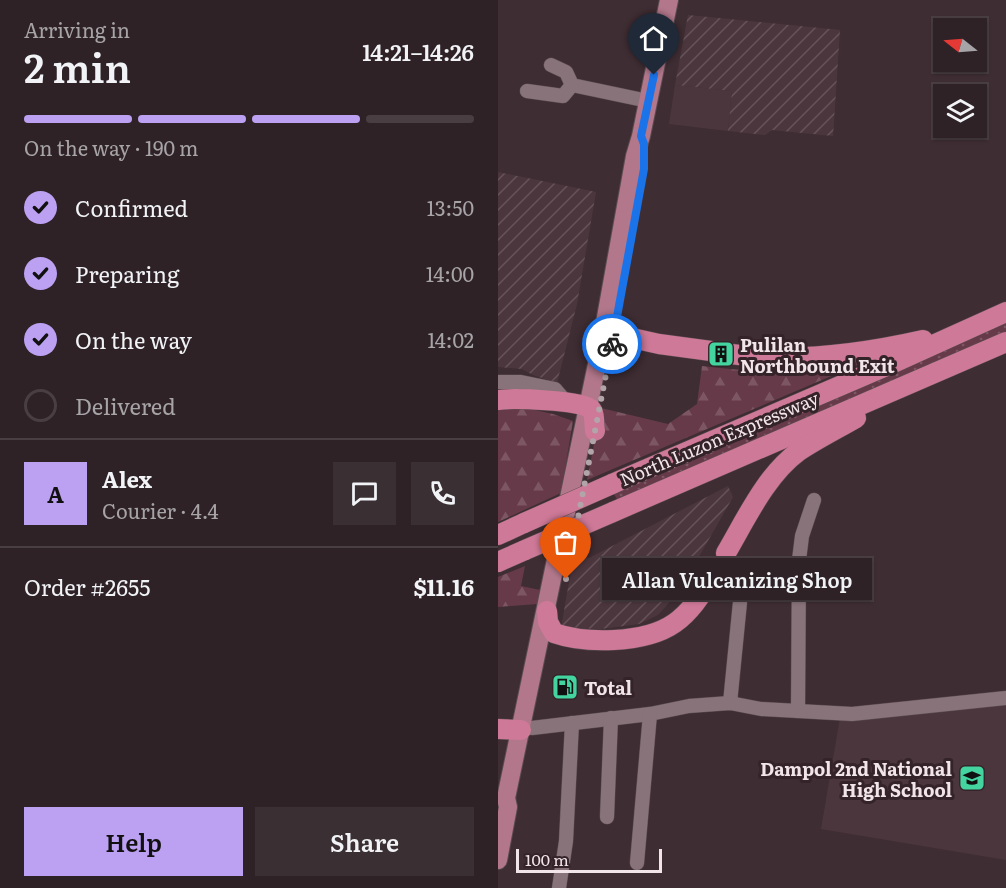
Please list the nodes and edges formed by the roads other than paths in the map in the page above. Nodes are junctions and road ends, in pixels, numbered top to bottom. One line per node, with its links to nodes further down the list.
1 (669, 0): 5 (main road)
2 (551, 65): 3 (street)
3 (572, 85): 4 (street); 5 (street)
4 (527, 91)
5 (648, 101): 8 (main road)
6 (1006, 312): 7 (highway, North Luzon Expressway)
7 (970, 330): 11 (highway); 19 (highway, North Luzon Expressway, bridge)
8 (607, 340): 10 (highway); 16 (main road); 17 (main road)
9 (1006, 342): 12 (highway, North Luzon Expressway)
10 (711, 351)
11 (732, 354)
12 (925, 376): 20 (highway); 21 (highway, North Luzon Expressway, bridge)
13 (498, 382): 15 (street)
14 (498, 400): 15 (highway)
15 (567, 403): 16 (highway)
16 (588, 407): 17 (highway); 24 (main road)
17 (595, 431): 25 (main road)
18 (814, 500): 28 (street)
19 (498, 535)
20 (726, 553)
21 (498, 562)
22 (714, 574): 25 (highway)
23 (740, 602): 27 (street)
24 (547, 611): 25 (highway); 33 (main road)
25 (554, 633): 33 (main road)
26 (1006, 698): 28 (street)
27 (730, 704): 28 (street); 29 (street)
28 (798, 711)
29 (650, 714): 30 (street); 36 (street)
30 (611, 718): 31 (street); 34 (street)
31 (572, 723): 33 (street); 37 (street)
32 (498, 729): 33 (highway)
33 (526, 729): 35 (main road)
34 (607, 817)
35 (498, 860)
36 (637, 863)
37 (559, 888)

